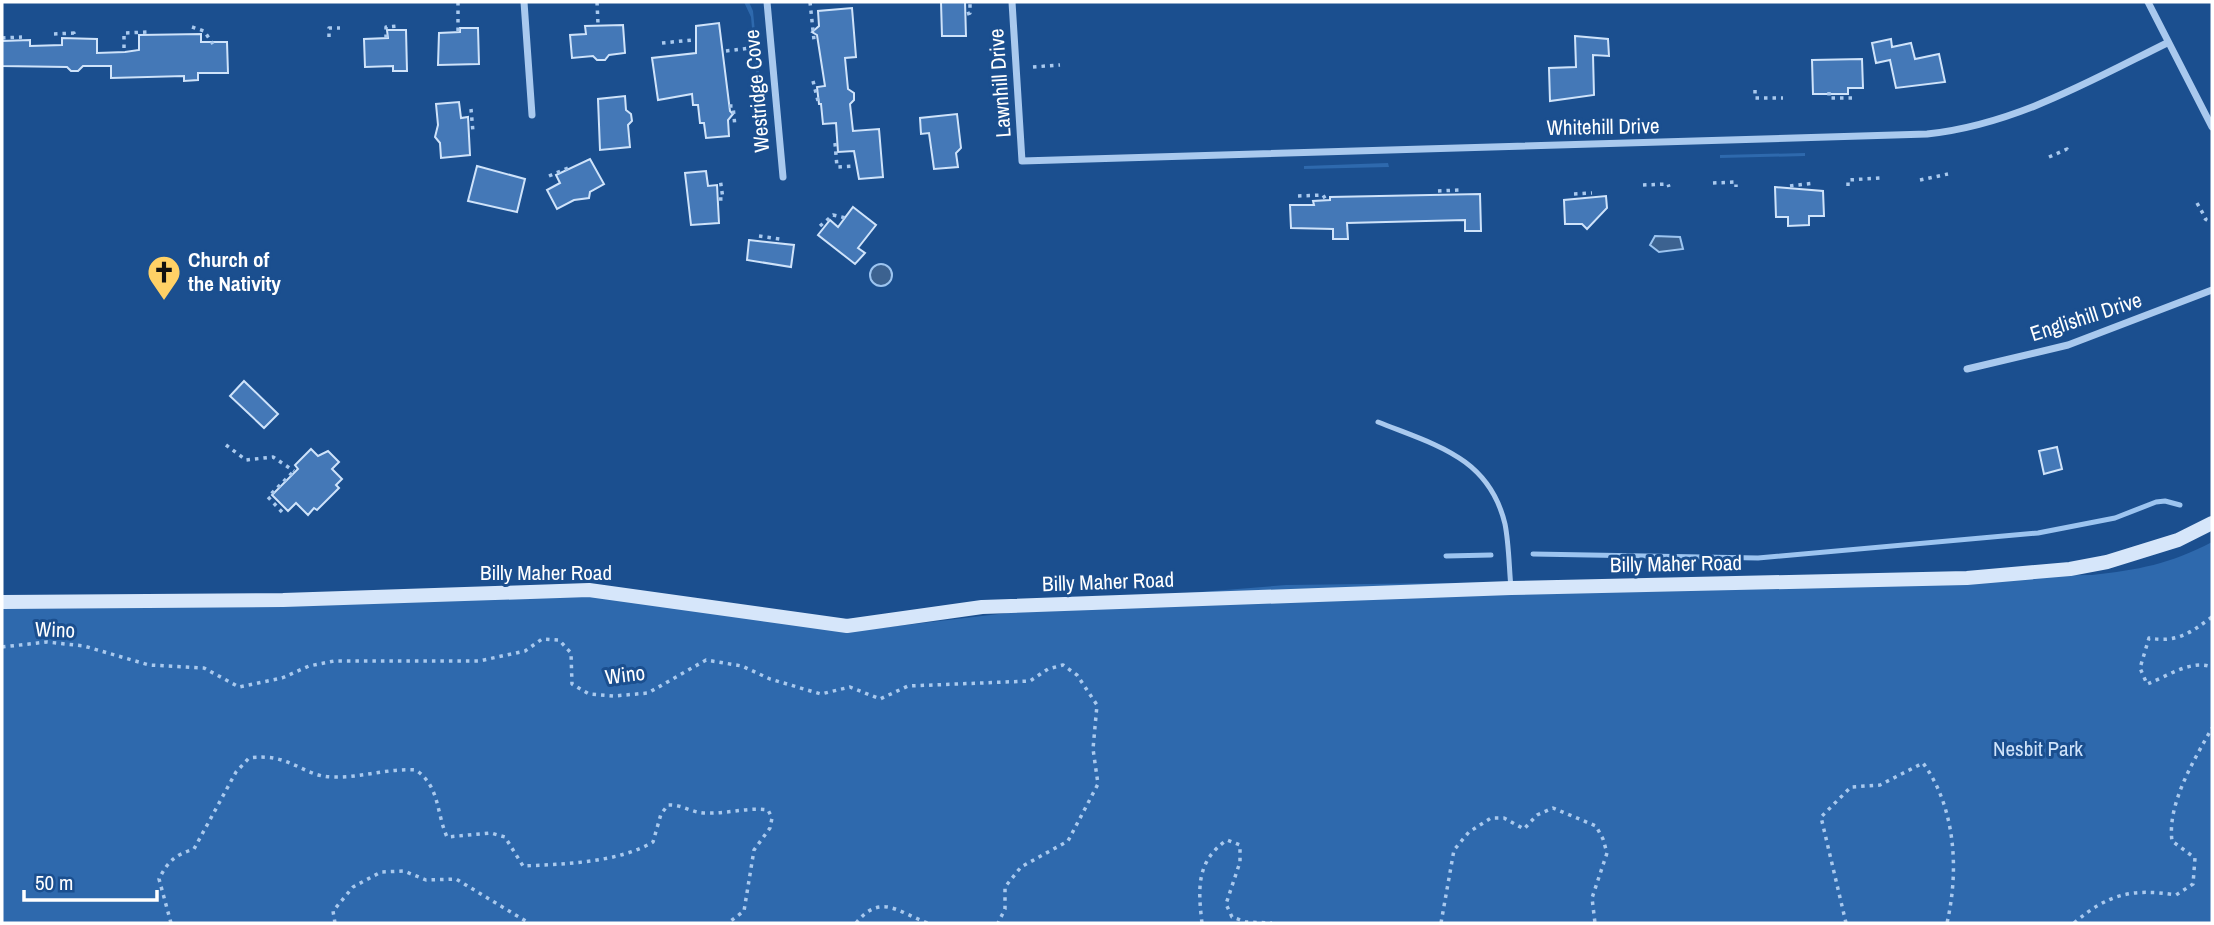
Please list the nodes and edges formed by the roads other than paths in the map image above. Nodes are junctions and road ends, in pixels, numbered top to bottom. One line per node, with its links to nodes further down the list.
1 (524, 2): 6 (street)
2 (767, 2): 9 (street, Westridge Cove)
3 (1012, 2): 8 (street, Lawnhill Drive)
4 (2148, 2): 5 (street)
5 (2167, 43): 7 (street); 8 (street, Whitehill Drive)
6 (532, 115)
7 (2212, 127)
8 (1022, 161)
9 (783, 177)
10 (2212, 290): 11 (street, Englishill Drive)
11 (1967, 369)
12 (1378, 422): 14 (lane)
13 (2212, 523): 14 (main road, Billy Maher Road)
14 (1511, 588): 15 (main road, Billy Maher Road)
15 (2, 602)

